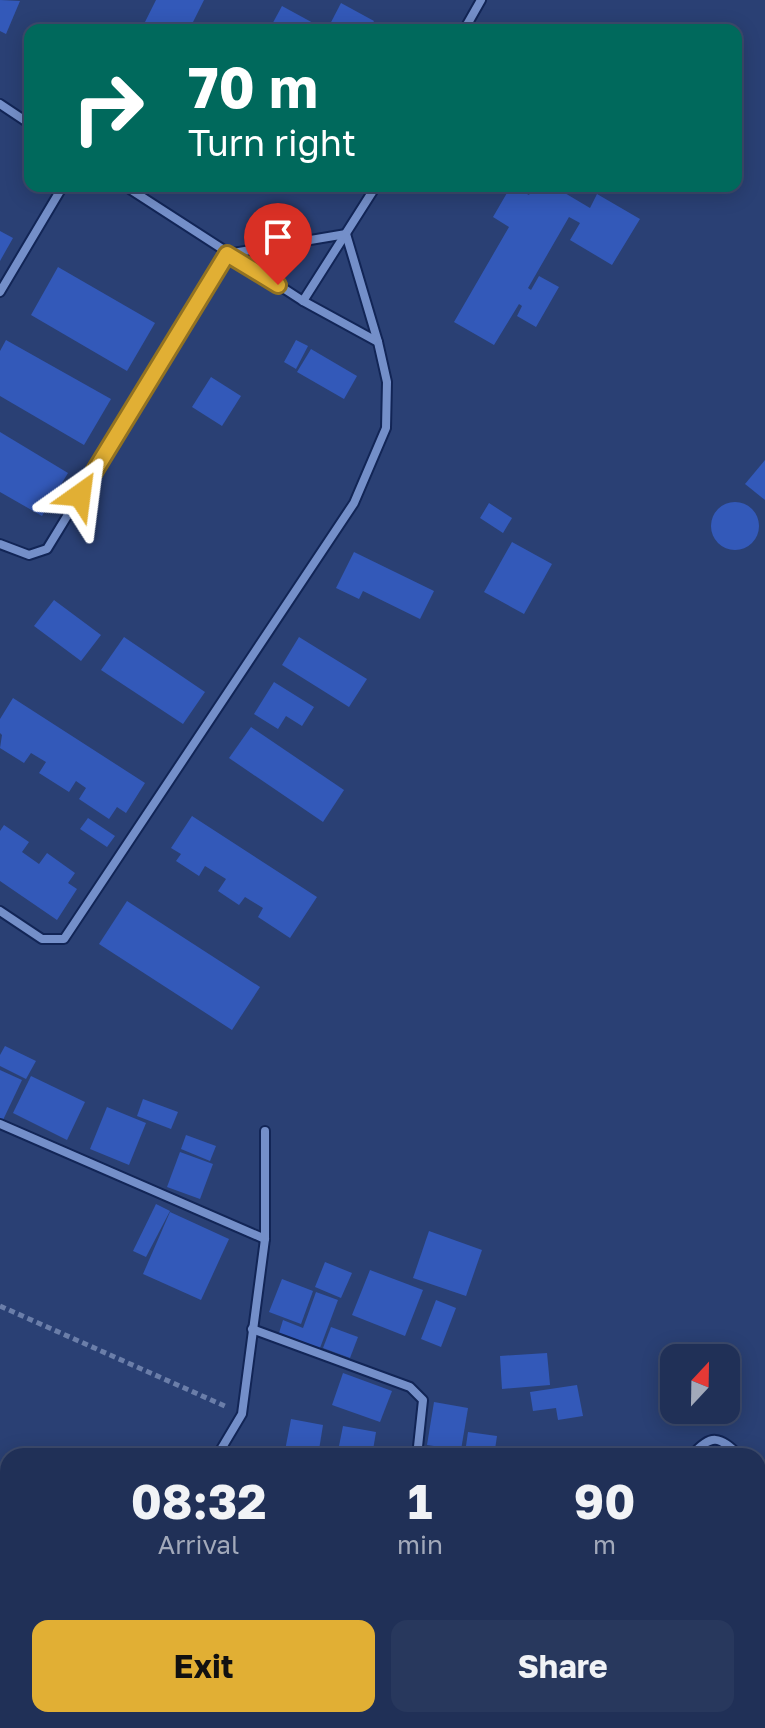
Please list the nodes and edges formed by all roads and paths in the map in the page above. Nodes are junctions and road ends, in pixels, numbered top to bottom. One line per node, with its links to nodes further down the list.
1 (481, 0): 2 (street)
2 (467, 24)
3 (0, 104): 4 (street)
4 (24, 120)
5 (59, 192): 10 (street)
6 (134, 192): 9 (street)
7 (372, 192): 8 (street)
8 (346, 234): 9 (street); 11 (street); 12 (street)
9 (227, 254): 11 (street); 13 (street)
10 (0, 292)
11 (303, 301): 12 (street)
12 (378, 342): 14 (street)
13 (0, 544)
14 (0, 911)
15 (0, 1124): 17 (street)
16 (265, 1131): 17 (street)
17 (265, 1239): 19 (street)
18 (0, 1306): 20 (path)
19 (252, 1329): 20 (street); 22 (street)
20 (242, 1414): 21 (street)
21 (222, 1448)
22 (418, 1448)
23 (699, 1448): 24 (street)
24 (732, 1448)

